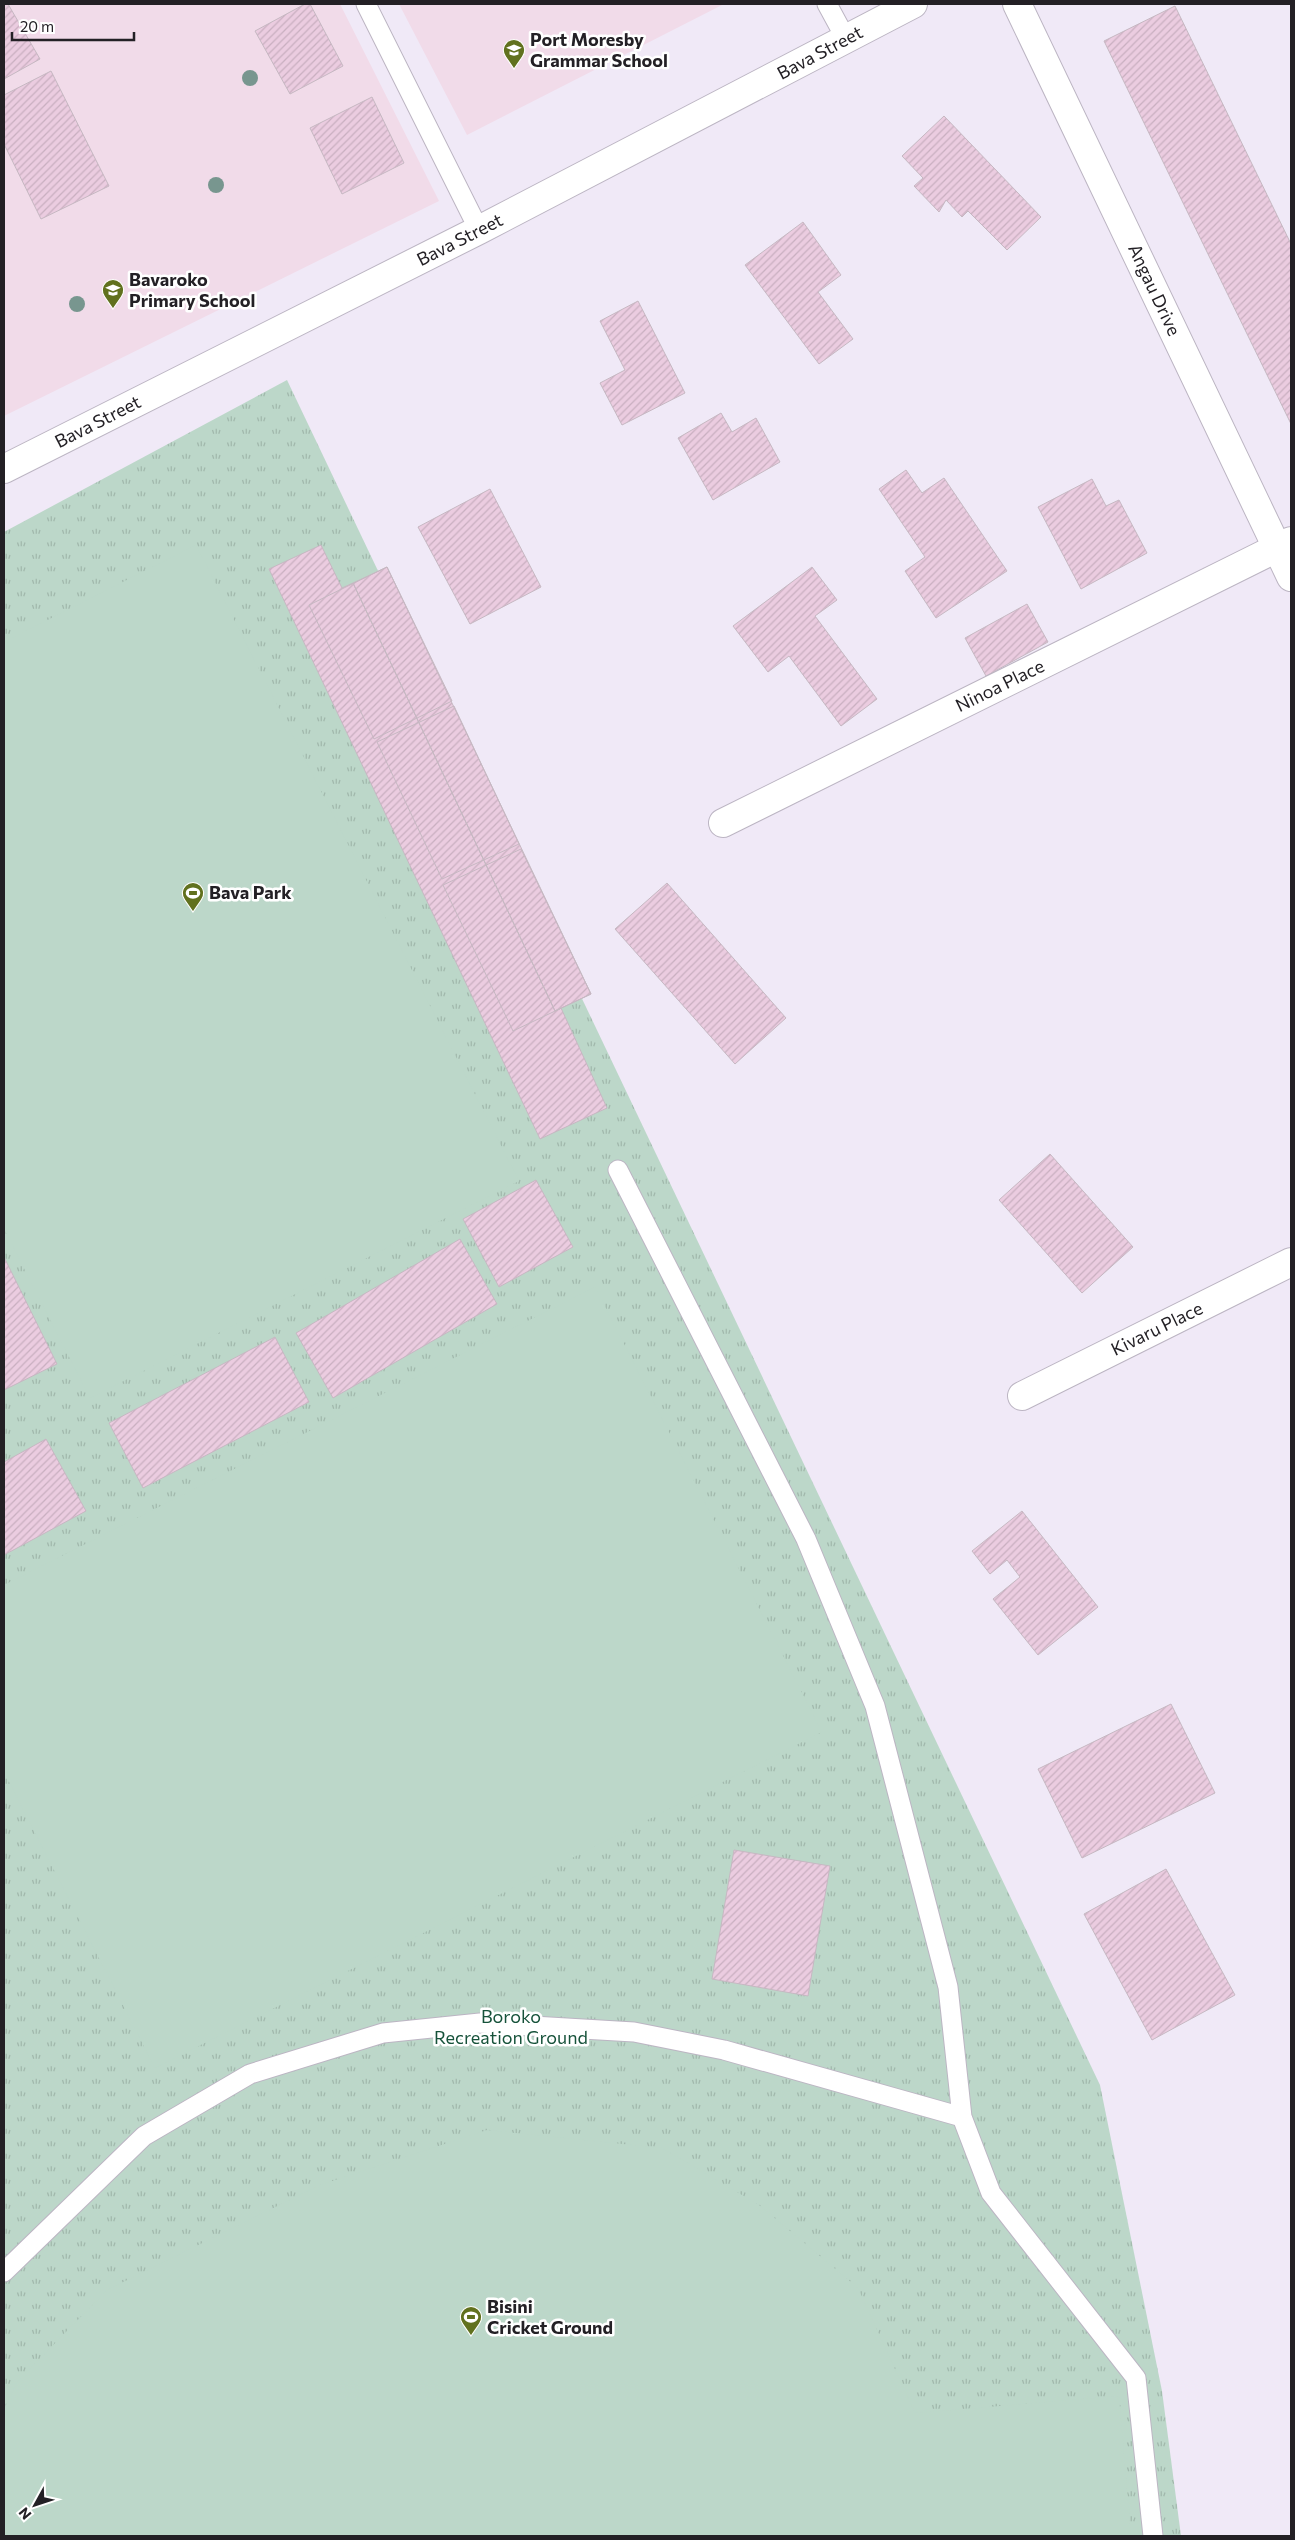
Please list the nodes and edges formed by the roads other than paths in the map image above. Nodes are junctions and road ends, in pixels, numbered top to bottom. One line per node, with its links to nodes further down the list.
1 (366, 4): 6 (lane)
2 (827, 4): 5 (lane)
3 (913, 4): 5 (street, Bava Street)
4 (1018, 4): 8 (street, Angau Drive)
5 (846, 39): 6 (street, Bava Street)
6 (479, 230): 7 (street, Bava Street)
7 (4, 469)
8 (1284, 545): 9 (street, Angau Drive); 10 (street, Ninoa Place)
9 (1291, 576)
10 (723, 824)
11 (618, 1170): 14 (lane)
12 (1291, 1262): 13 (street, Kivaru Place)
13 (1022, 1396)
14 (962, 2117): 15 (lane); 16 (lane)
15 (4, 2272)
16 (1153, 2536)

